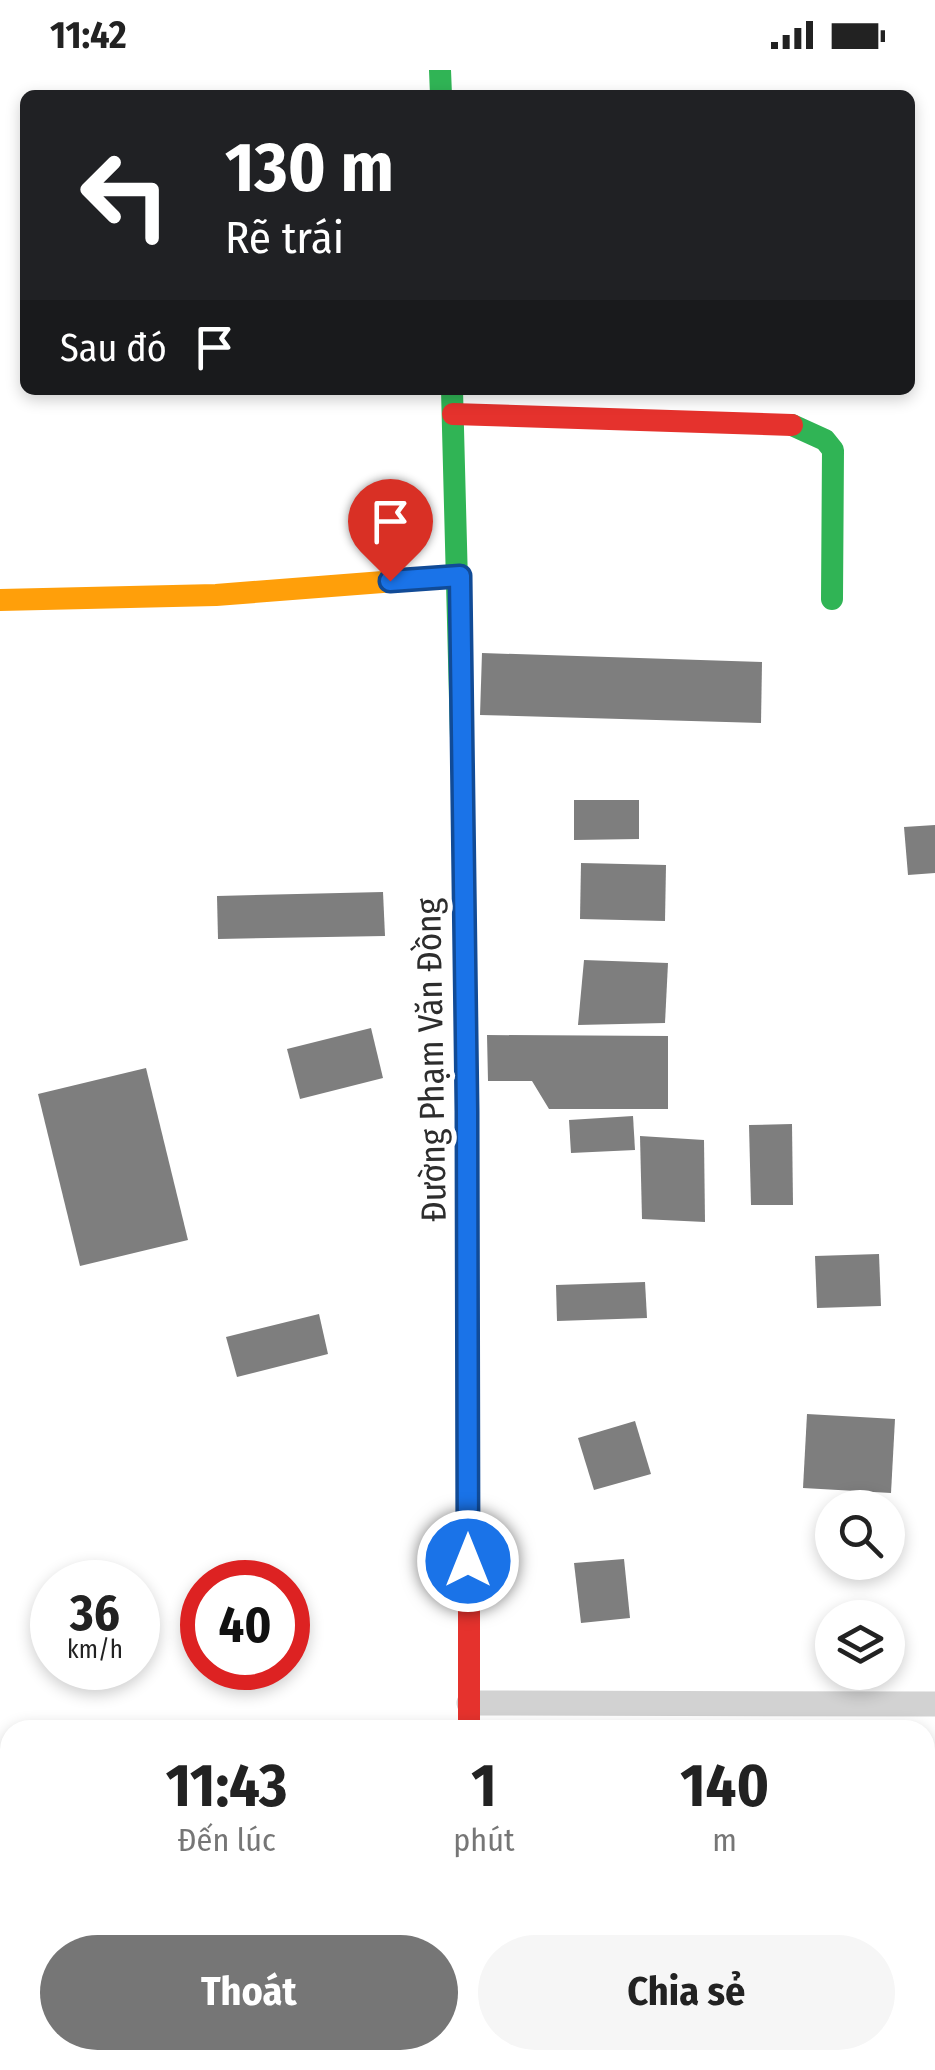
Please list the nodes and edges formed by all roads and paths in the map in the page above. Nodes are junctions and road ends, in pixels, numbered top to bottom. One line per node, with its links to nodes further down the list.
1 (453, 402): 2 (street, Đường Phạm Văn Đồng); 3 (street)
2 (460, 576): 4 (street); 5 (street, Đường Phạm Văn Đồng)
3 (832, 599)
4 (0, 600)
5 (469, 1703): 6 (lane); 7 (street, Đường Phạm Văn Đồng)
6 (935, 1704)
7 (469, 1720)

